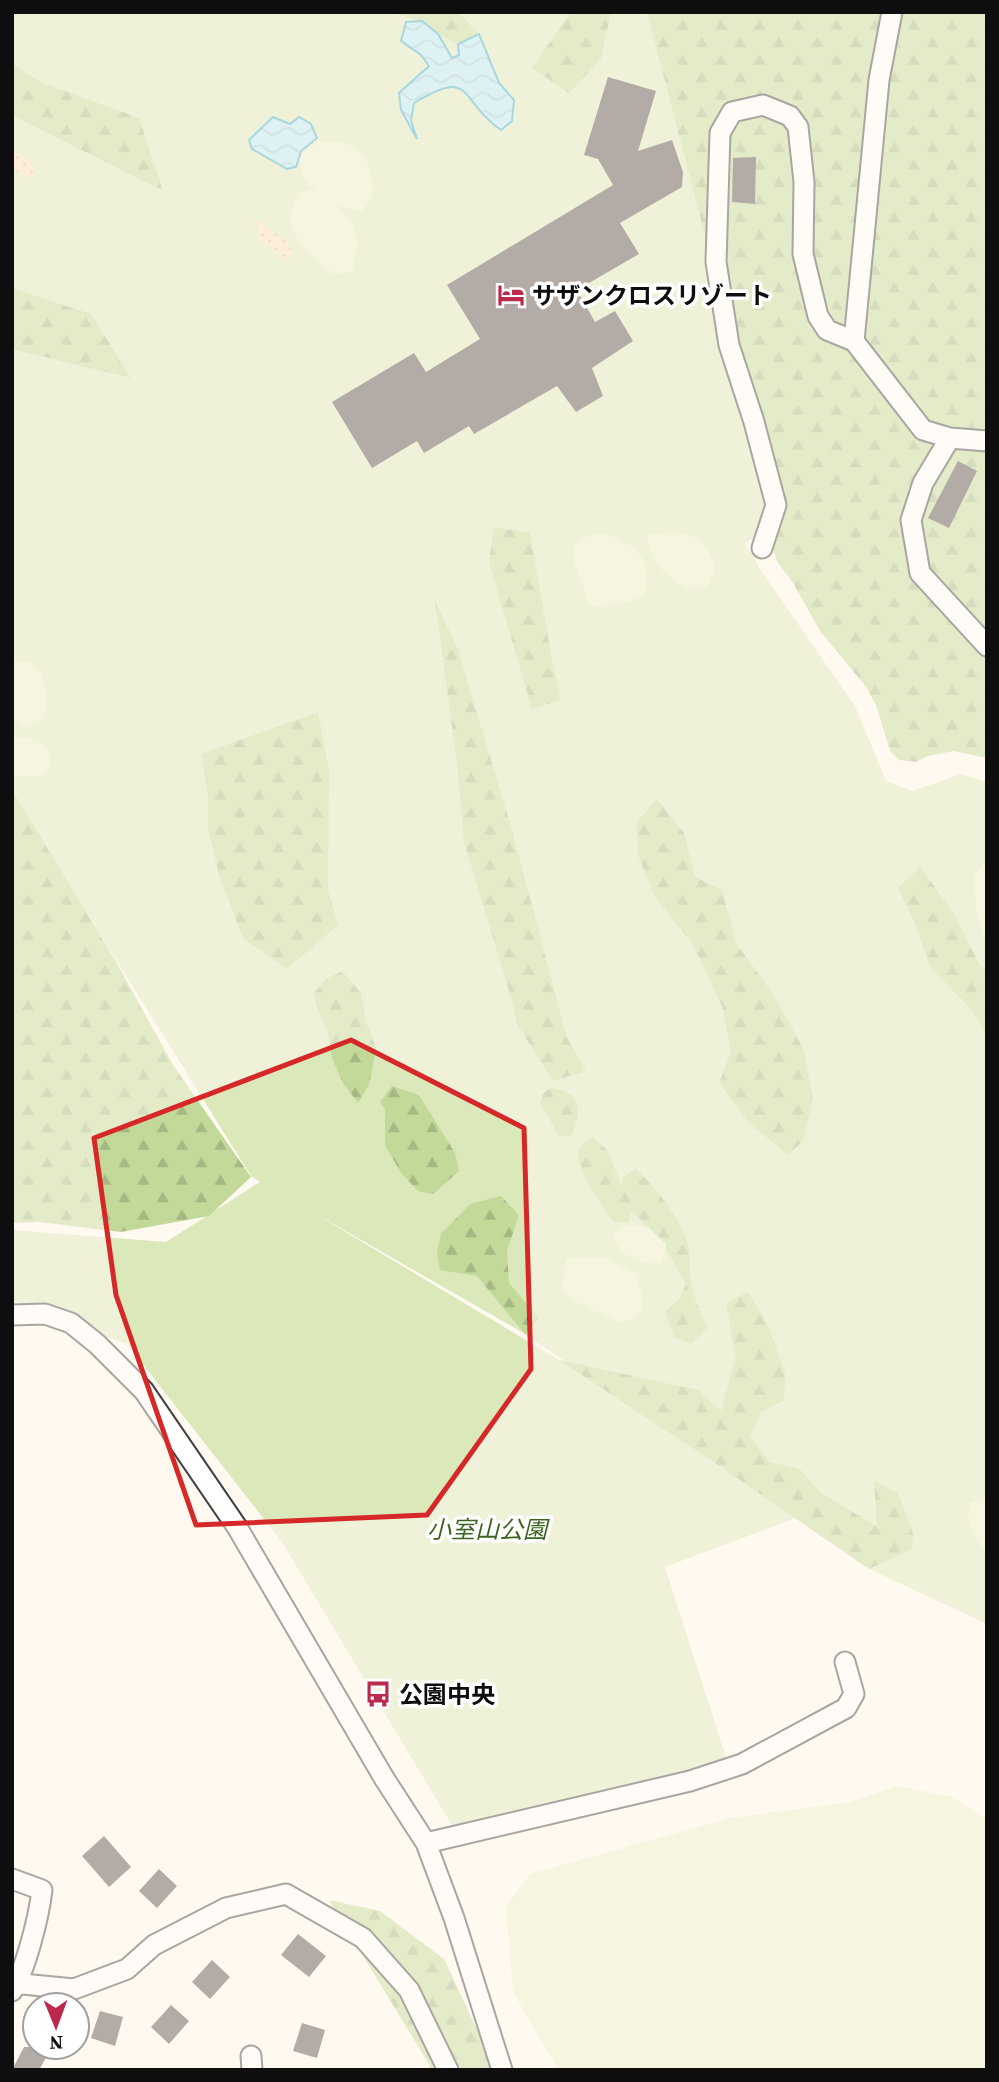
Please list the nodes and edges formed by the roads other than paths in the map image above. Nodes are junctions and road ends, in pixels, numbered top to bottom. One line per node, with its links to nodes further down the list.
1 (892, 12): 2 (street)
2 (854, 341): 3 (street); 5 (street)
3 (950, 438): 4 (street); 6 (street)
4 (987, 441)
5 (762, 548)
6 (987, 646)
7 (12, 1315): 9 (street)
8 (845, 1662): 9 (street)
9 (426, 1843): 12 (street)
10 (12, 1879): 11 (street)
11 (14, 1986): 13 (street)
12 (494, 2068)
13 (448, 2070)

